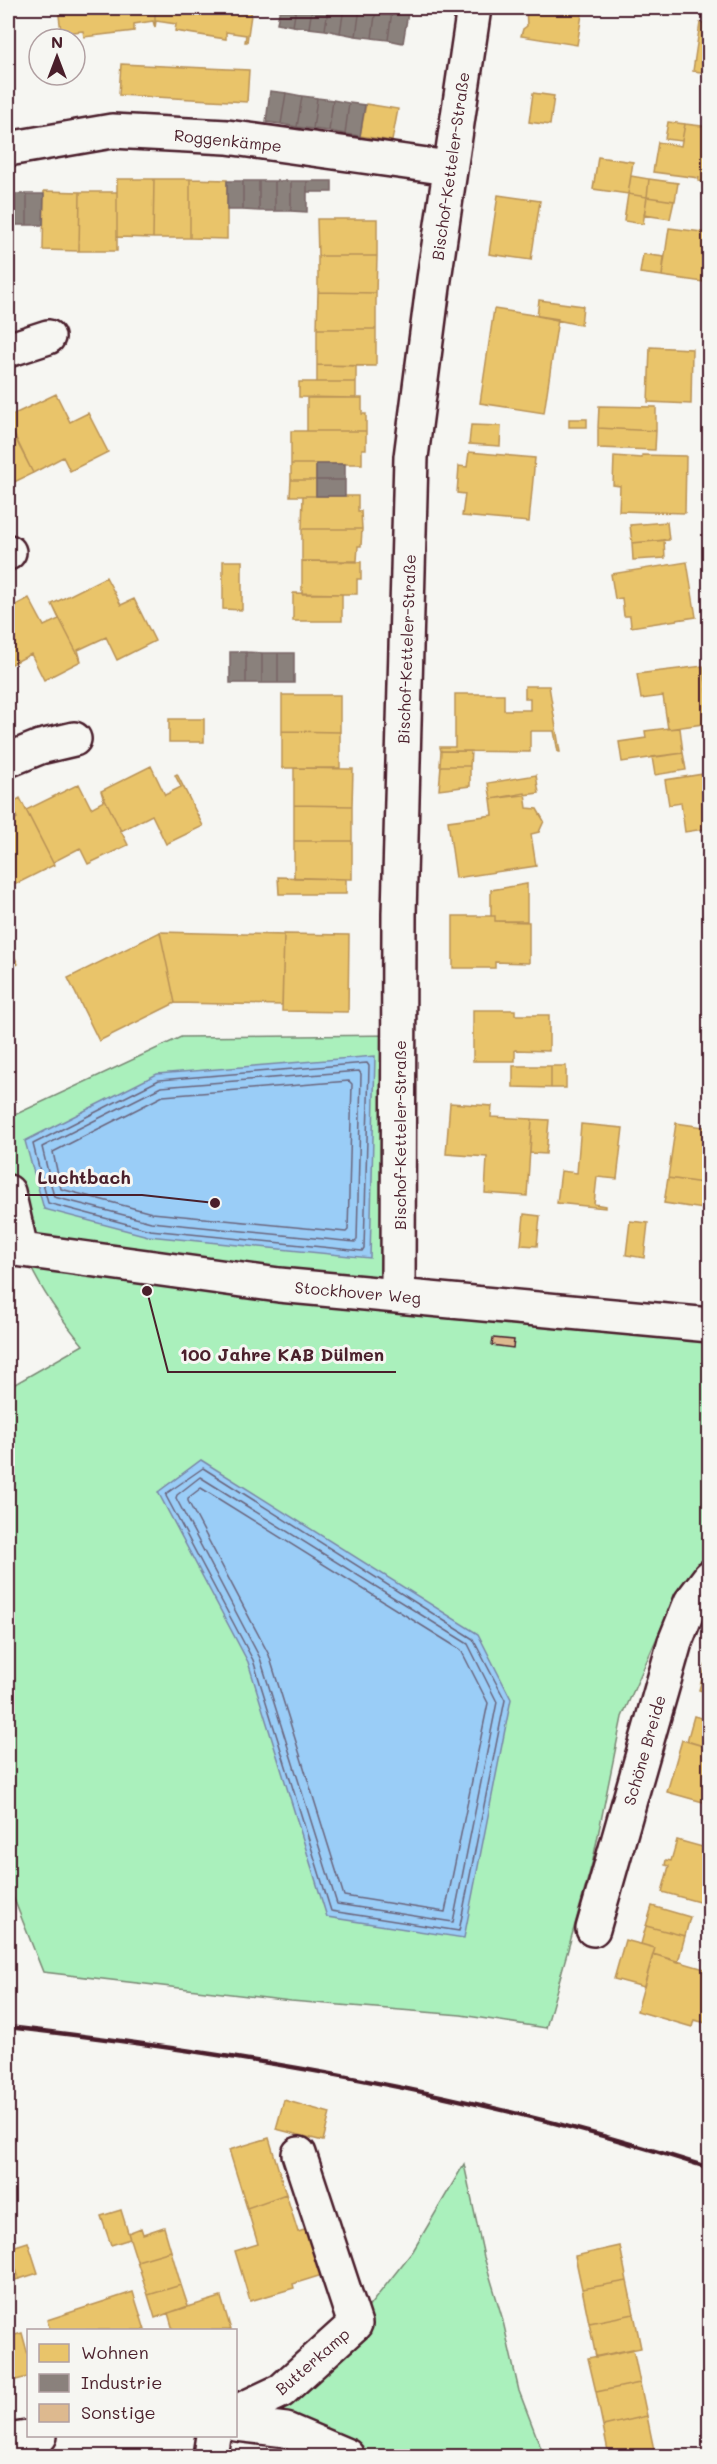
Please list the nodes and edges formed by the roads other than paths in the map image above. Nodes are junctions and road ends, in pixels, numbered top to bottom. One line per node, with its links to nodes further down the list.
1 (474, 8): 3 (street, Bischof-Ketteler-Straße)
2 (8, 149): 3 (street, Roggenkämpe)
3 (449, 168): 10 (street, Bischof-Ketteler-Straße)
4 (48, 337): 5 (street)
5 (8, 350)
6 (74, 739): 7 (street)
7 (8, 760)
8 (8, 1192): 9 (street)
9 (14, 1248): 10 (street, Stockhover Weg)
10 (398, 1295): 11 (street, Stockhover Weg)
11 (710, 1325)
12 (710, 1577): 13 (street, Schöne Breide)
13 (592, 1929)
14 (298, 2154): 15 (street, Butterkamp)
15 (237, 2412)
16 (237, 2424): 21 (street)
17 (34, 2437): 19 (street)
18 (213, 2437): 20 (street)
19 (8, 2441)
20 (210, 2457)
21 (347, 2457)

